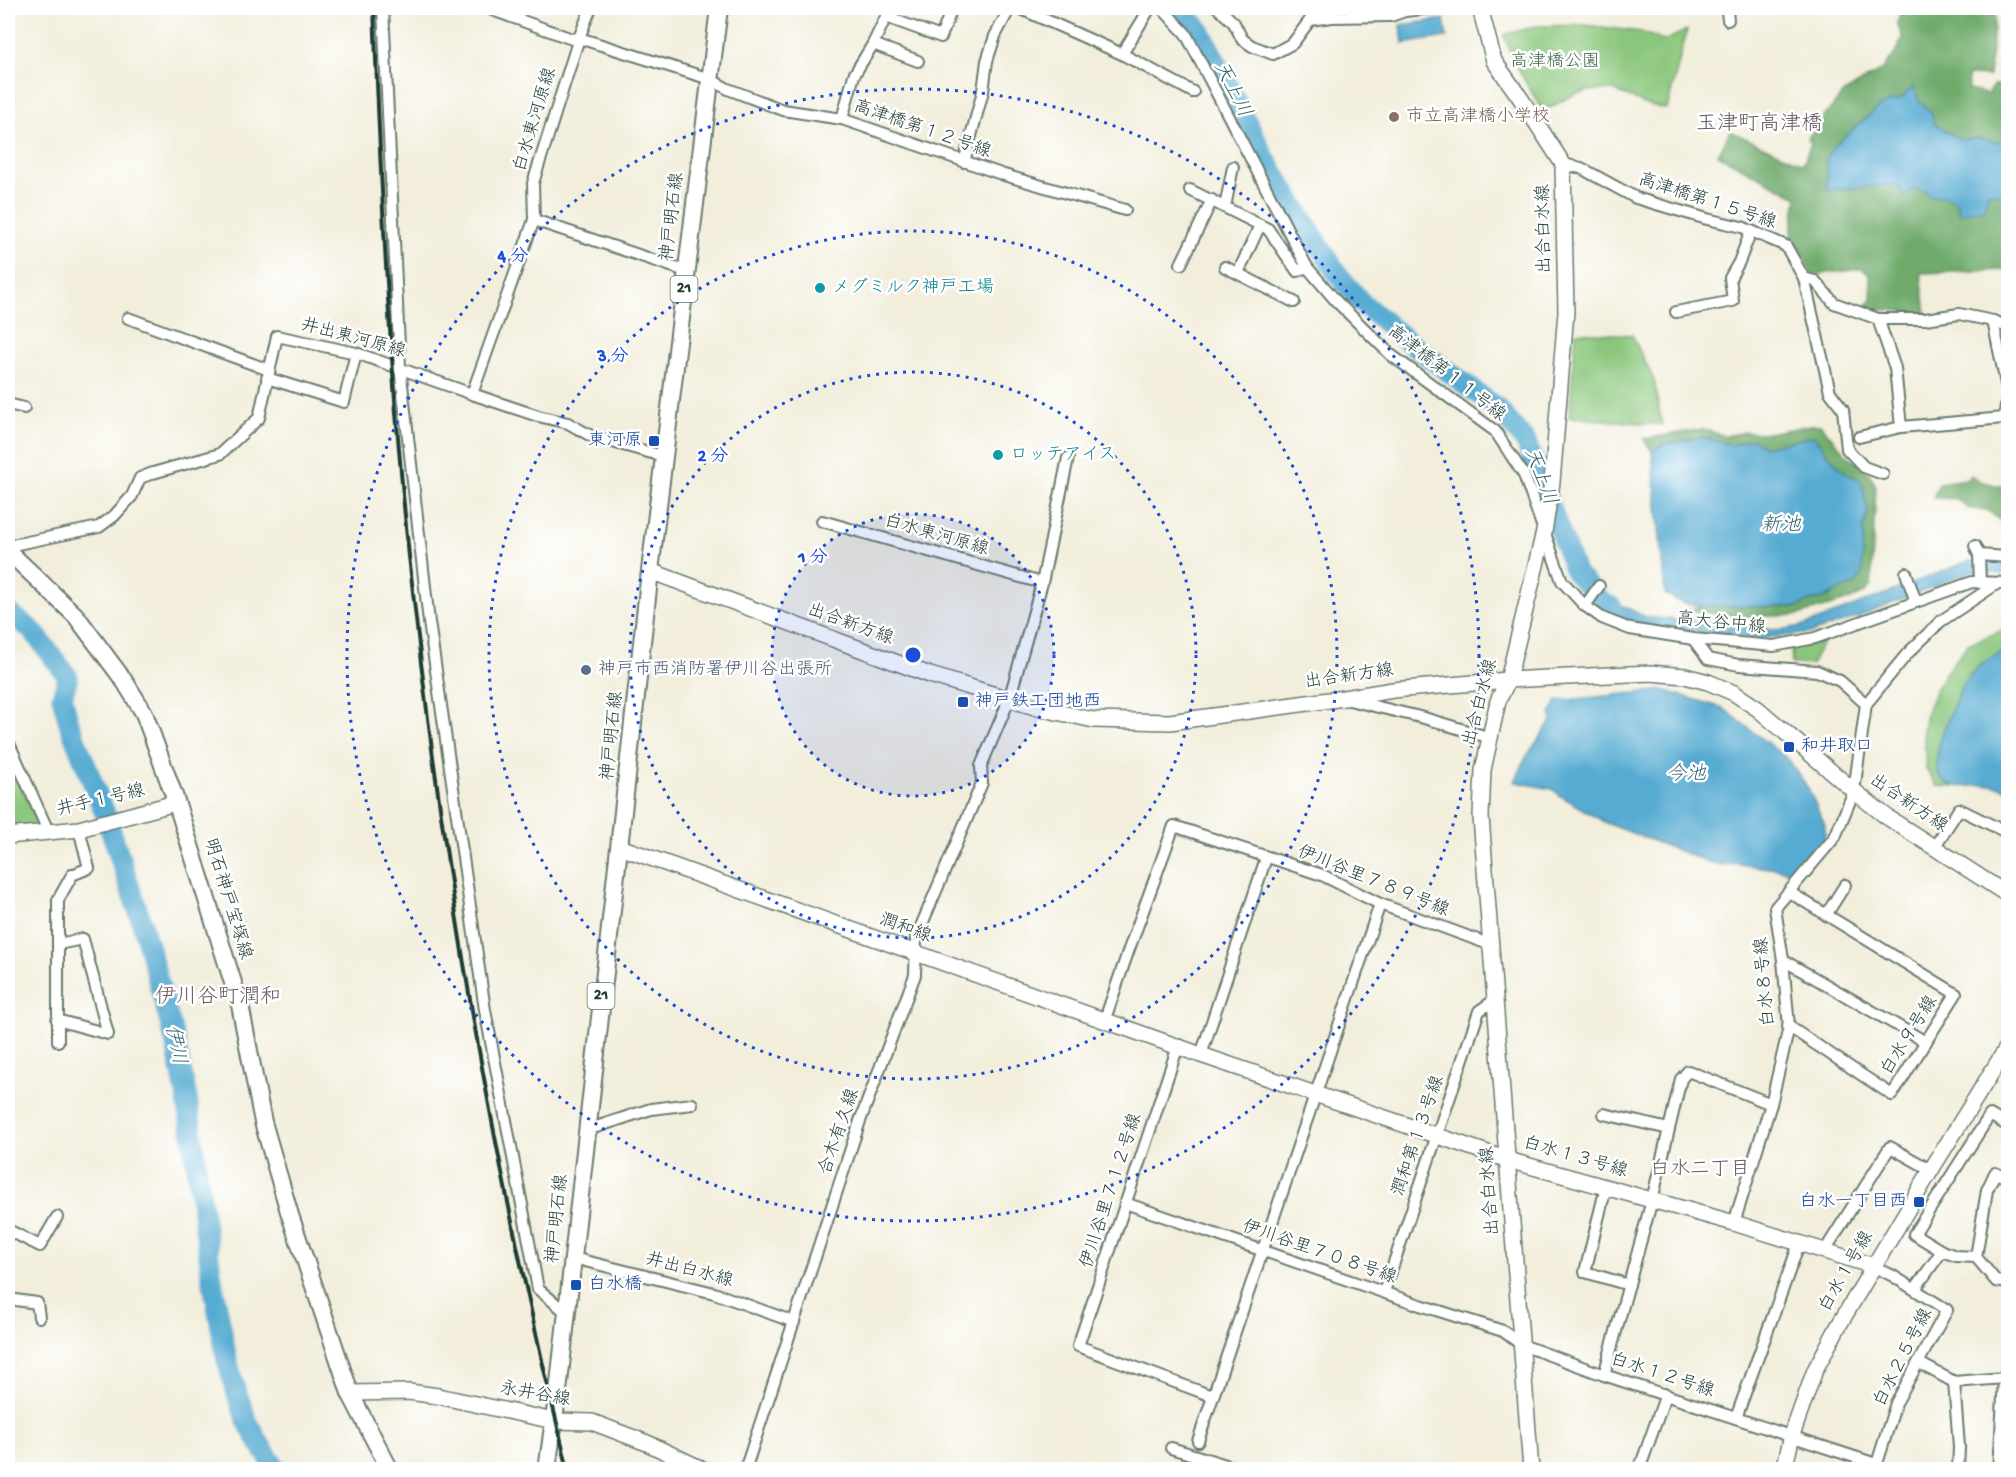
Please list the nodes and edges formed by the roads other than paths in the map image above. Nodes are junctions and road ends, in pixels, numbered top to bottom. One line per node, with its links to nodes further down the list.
1 (383, 8): 47 (street)
2 (487, 8): 17 (street, 高津橋第１２号線)
3 (591, 8): 17 (street, 白水東河原線)
4 (719, 8): 21 (main road, 神戸明石線 / 21)
5 (952, 8): 18 (street)
6 (1010, 8): 24 (street)
7 (1019, 8): 19 (street)
8 (1150, 8): 19 (street)
9 (1162, 8): 36 (street, 高津橋第１１号線)
10 (1218, 8): 15 (street)
11 (1308, 8): 15 (street)
12 (1432, 8): 15 (street)
13 (1480, 8): 25 (street, 出合白水線)
14 (1730, 8): 16 (street)
15 (1310, 20)
16 (1728, 20)
17 (579, 38): 21 (street, 高津橋第１２号線); 31 (street, 白水東河原線)
18 (873, 44): 20 (street); 23 (street)
19 (1122, 54): 22 (street)
20 (918, 61)
21 (710, 79): 23 (street, 高津橋第１２号線); 37 (main road, 神戸明石線 / 21)
22 (1193, 92)
23 (842, 119): 24 (street, 高津橋第１２号線)
24 (964, 162): 30 (street, 高津橋第１２号線)
25 (1563, 164): 33 (street, 高津橋第１５号線); 58 (street, 出合白水線)
26 (1233, 167): 29 (street)
27 (1190, 190): 28 (street)
28 (1212, 201): 29 (street); 34 (street)
29 (1225, 207): 32 (street)
30 (1125, 210)
31 (534, 220): 37 (street); 49 (street, 白水東河原線)
32 (1260, 225): 36 (street); 38 (street)
33 (1751, 231): 39 (street, 高津橋第１５号線); 41 (street)
34 (1181, 264)
35 (1225, 267): 38 (street)
36 (1307, 267): 58 (street, 高津橋第１１号線)
37 (686, 271): 54 (main road, 神戸明石線 / 21)
38 (1238, 273): 40 (street)
39 (1804, 278): 43 (street, 高津橋第１５号線); 56 (street)
40 (1294, 302)
41 (1676, 312)
42 (128, 318): 48 (street)
43 (1878, 319): 44 (street, 高津橋第１５号線); 52 (street)
44 (1993, 321): 45 (street, 高津橋第１５号線); 52 (street)
45 (2008, 327)
46 (357, 353): 47 (street, 井出東河原線); 48 (street, 井出東河原線); 48 (street)
47 (400, 367): 49 (street, 井出東河原線); 132 (street)
48 (268, 374): 59 (street, 井出東河原線)
49 (472, 394): 54 (street)
50 (8, 404): 51 (street)
51 (24, 408)
52 (1901, 427): 53 (street)
53 (1859, 437)
54 (666, 457): 61 (main road, 神戸明石線 / 21)
55 (1068, 458): 63 (street, 合木有久線)
56 (1883, 474)
57 (822, 521): 63 (street, 白水東河原線)
58 (1544, 532): 68 (street, 高大谷中線); 70 (street, 出合白水線)
59 (8, 548): 77 (main road, 明石神戸宝塚線)
60 (2008, 557): 64 (street)
61 (650, 571): 72 (street, 出合新方線); 83 (main road, 神戸明石線 / 21)
62 (1907, 576): 67 (street)
63 (1042, 583): 72 (street, 合木有久線)
64 (1980, 583): 65 (street, 高大谷中線); 67 (street, 高大谷中線)
65 (2003, 583): 73 (street)
66 (1599, 586): 68 (street)
67 (1916, 602): 69 (street, 高大谷中線)
68 (1585, 606): 69 (street, 高大谷中線)
69 (1693, 639): 73 (street)
70 (1508, 680): 71 (street, 出合新方線); 74 (street, 出合白水線); 76 (street, 出合新方線)
71 (1344, 699): 72 (street, 出合新方線); 74 (street)
72 (1009, 700): 92 (street, 合木有久線)
73 (1866, 704): 76 (street, 白水８号線)
74 (1491, 738): 91 (street, 出合白水線)
75 (8, 742): 79 (street)
76 (1854, 791): 82 (street, 出合新方線); 86 (street, 白水８号線)
77 (172, 803): 78 (street, 井手１号線); 141 (main road, 明石神戸宝塚線)
78 (79, 829): 79 (street, 井手１号線); 90 (street)
79 (49, 833): 81 (street, 井手１号線)
80 (2008, 833): 82 (street)
81 (8, 836)
82 (1935, 846): 87 (street, 出合新方線)
83 (620, 847): 92 (street, 潤和線); 108 (main road, 神戸明石線 / 21)
84 (1266, 858): 88 (street, 伊川谷里７８９号線); 95 (street, 伊川谷里７８９号線); 102 (street)
85 (1845, 885): 89 (street)
86 (1789, 892): 89 (street, 白水９号線); 93 (street, 白水８号線)
87 (2008, 895)
88 (1380, 904): 91 (street, 伊川谷里７８９号線); 103 (street)
89 (1826, 915): 99 (street, 白水９号線)
90 (58, 944): 96 (street); 96 (street)
91 (1491, 945): 94 (street, 出合白水線)
92 (917, 954): 95 (street, 潤和線); 134 (street, 合木有久線)
93 (1783, 960): 97 (street, 白水８号線); 99 (street)
94 (1496, 999): 110 (street, 潤和第１３号線); 111 (street, 出合白水線)
95 (1105, 1019): 100 (street, 潤和線)
96 (57, 1020): 98 (street)
97 (1788, 1026): 99 (street, 白水９号線); 105 (street, 白水８号線)
98 (58, 1041)
99 (1926, 1042)
100 (1178, 1046): 102 (street, 潤和線); 116 (street, 伊川谷里７１２号線)
101 (2008, 1046): 112 (street, 白水１号線)
102 (1201, 1055): 103 (street, 潤和線)
103 (1316, 1093): 110 (street, 白水１３号線); 121 (street)
104 (692, 1104): 108 (street)
105 (1771, 1104): 109 (street); 118 (street, 白水８号線)
106 (1604, 1114): 109 (street)
107 (2008, 1126): 122 (street)
108 (587, 1130): 125 (main road, 神戸明石線 / 21)
109 (1669, 1130): 115 (street)
110 (1436, 1134): 111 (street, 白水１３号線); 130 (street, 潤和第１３号線)
111 (1509, 1160): 114 (street, 白水１３号線); 135 (street, 出合白水線)
112 (1931, 1170): 123 (street); 126 (street, 白水１号線)
113 (2008, 1178): 124 (street)
114 (1606, 1187): 115 (street, 白水１３号線); 128 (street)
115 (1652, 1200): 118 (street, 白水１３号線); 128 (street)
116 (1125, 1203): 121 (street, 伊川谷里７０８号線); 143 (street, 伊川谷里７１２号線)
117 (57, 1216): 119 (street)
118 (1734, 1223): 120 (street, 白水１３号線)
119 (8, 1230)
120 (1798, 1244): 123 (street, 白水１３号線); 144 (street)
121 (1262, 1251): 130 (street, 伊川谷里７０８号線); 143 (street)
122 (1942, 1251): 124 (street); 129 (street)
123 (1824, 1252): 126 (street, 白水１３号線)
124 (1976, 1257): 127 (street)
125 (573, 1258): 132 (main road, 神戸明石線 / 21); 134 (street, 井出白水線)
126 (1873, 1266): 129 (street, 白水２５号線); 147 (street, 白水１号線)
127 (2008, 1283)
128 (1629, 1285): 138 (street)
129 (1915, 1289): 136 (street, 白水２５号線)
130 (1384, 1292): 135 (street, 伊川谷里７０８号線)
131 (8, 1299): 133 (street)
132 (567, 1313): 145 (main road, 神戸明石線 / 21)
133 (39, 1317)
134 (794, 1322): 154 (street, 合木有久線)
135 (1522, 1345): 138 (street, 白水１２号線); 156 (street, 出合白水線)
136 (1919, 1363): 140 (street); 150 (street, 白水２５号線)
137 (2008, 1365): 139 (street)
138 (1604, 1375): 142 (street, 白水１２号線)
139 (2004, 1378): 140 (street); 146 (street)
140 (1954, 1382): 159 (street)
141 (350, 1394): 145 (street, 永井谷線); 151 (main road, 明石神戸宝塚線)
142 (1666, 1394): 144 (street, 白水１２号線); 157 (street)
143 (1212, 1396): 148 (street)
144 (1736, 1418): 147 (street, 白水１２号線)
145 (554, 1421): 152 (main road, 神戸明石線 / 21); 153 (street, 永井谷線)
146 (2005, 1434): 160 (street)
147 (1792, 1435): 150 (street, 白水１２号線); 158 (street, 白水１号線)
148 (1198, 1441)
149 (1171, 1448): 155 (street)
150 (1876, 1467)
151 (390, 1470)
152 (547, 1470)
153 (704, 1470)
154 (745, 1470)
155 (1242, 1470)
156 (1531, 1470)
157 (1639, 1470)
158 (1784, 1470)
159 (1958, 1470)
160 (2000, 1470)

